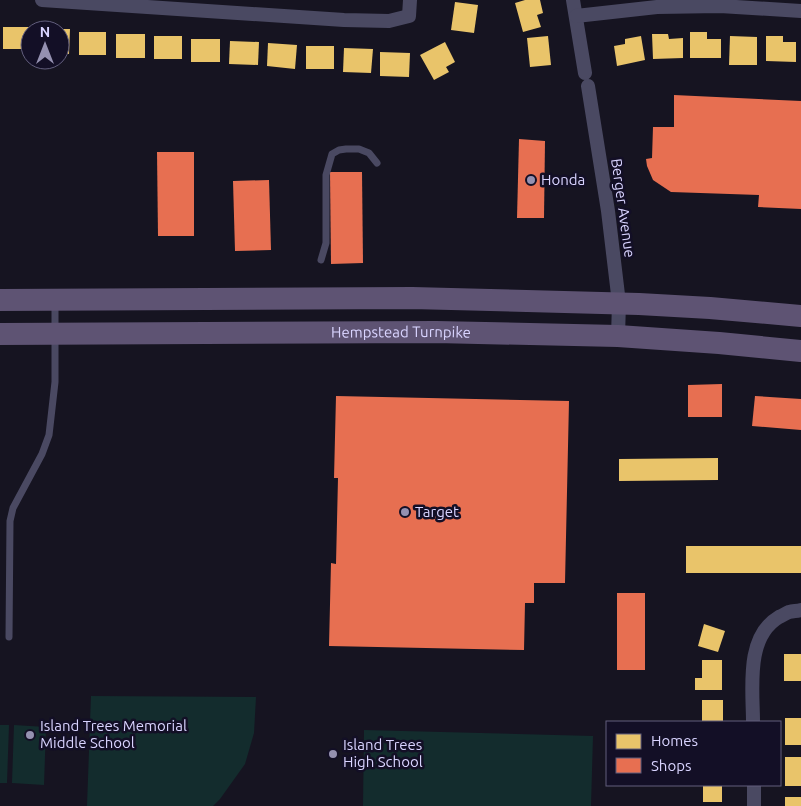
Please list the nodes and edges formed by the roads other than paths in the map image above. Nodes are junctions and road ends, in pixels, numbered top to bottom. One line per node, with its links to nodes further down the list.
1 (42, 0): 2 (street)
2 (410, 0)
3 (573, 0): 6 (street, Berger Avenue)
4 (738, 4): 5 (street); 6 (street)
5 (801, 11)
6 (576, 16): 11 (street, Berger Avenue)
7 (376, 163): 8 (lane)
8 (321, 260)
9 (0, 300): 10 (main road)
10 (55, 300): 11 (main road); 13 (lane)
11 (619, 303): 12 (main road); 15 (street, Berger Avenue)
12 (801, 316)
13 (55, 333): 14 (main road, Hempstead Turnpike); 15 (main road, Hempstead Turnpike); 18 (lane)
14 (0, 334)
15 (618, 336): 16 (main road, Hempstead Turnpike)
16 (801, 351)
17 (801, 610): 19 (street)
18 (9, 636)
19 (754, 721)
20 (754, 786): 21 (street)
21 (754, 806)

